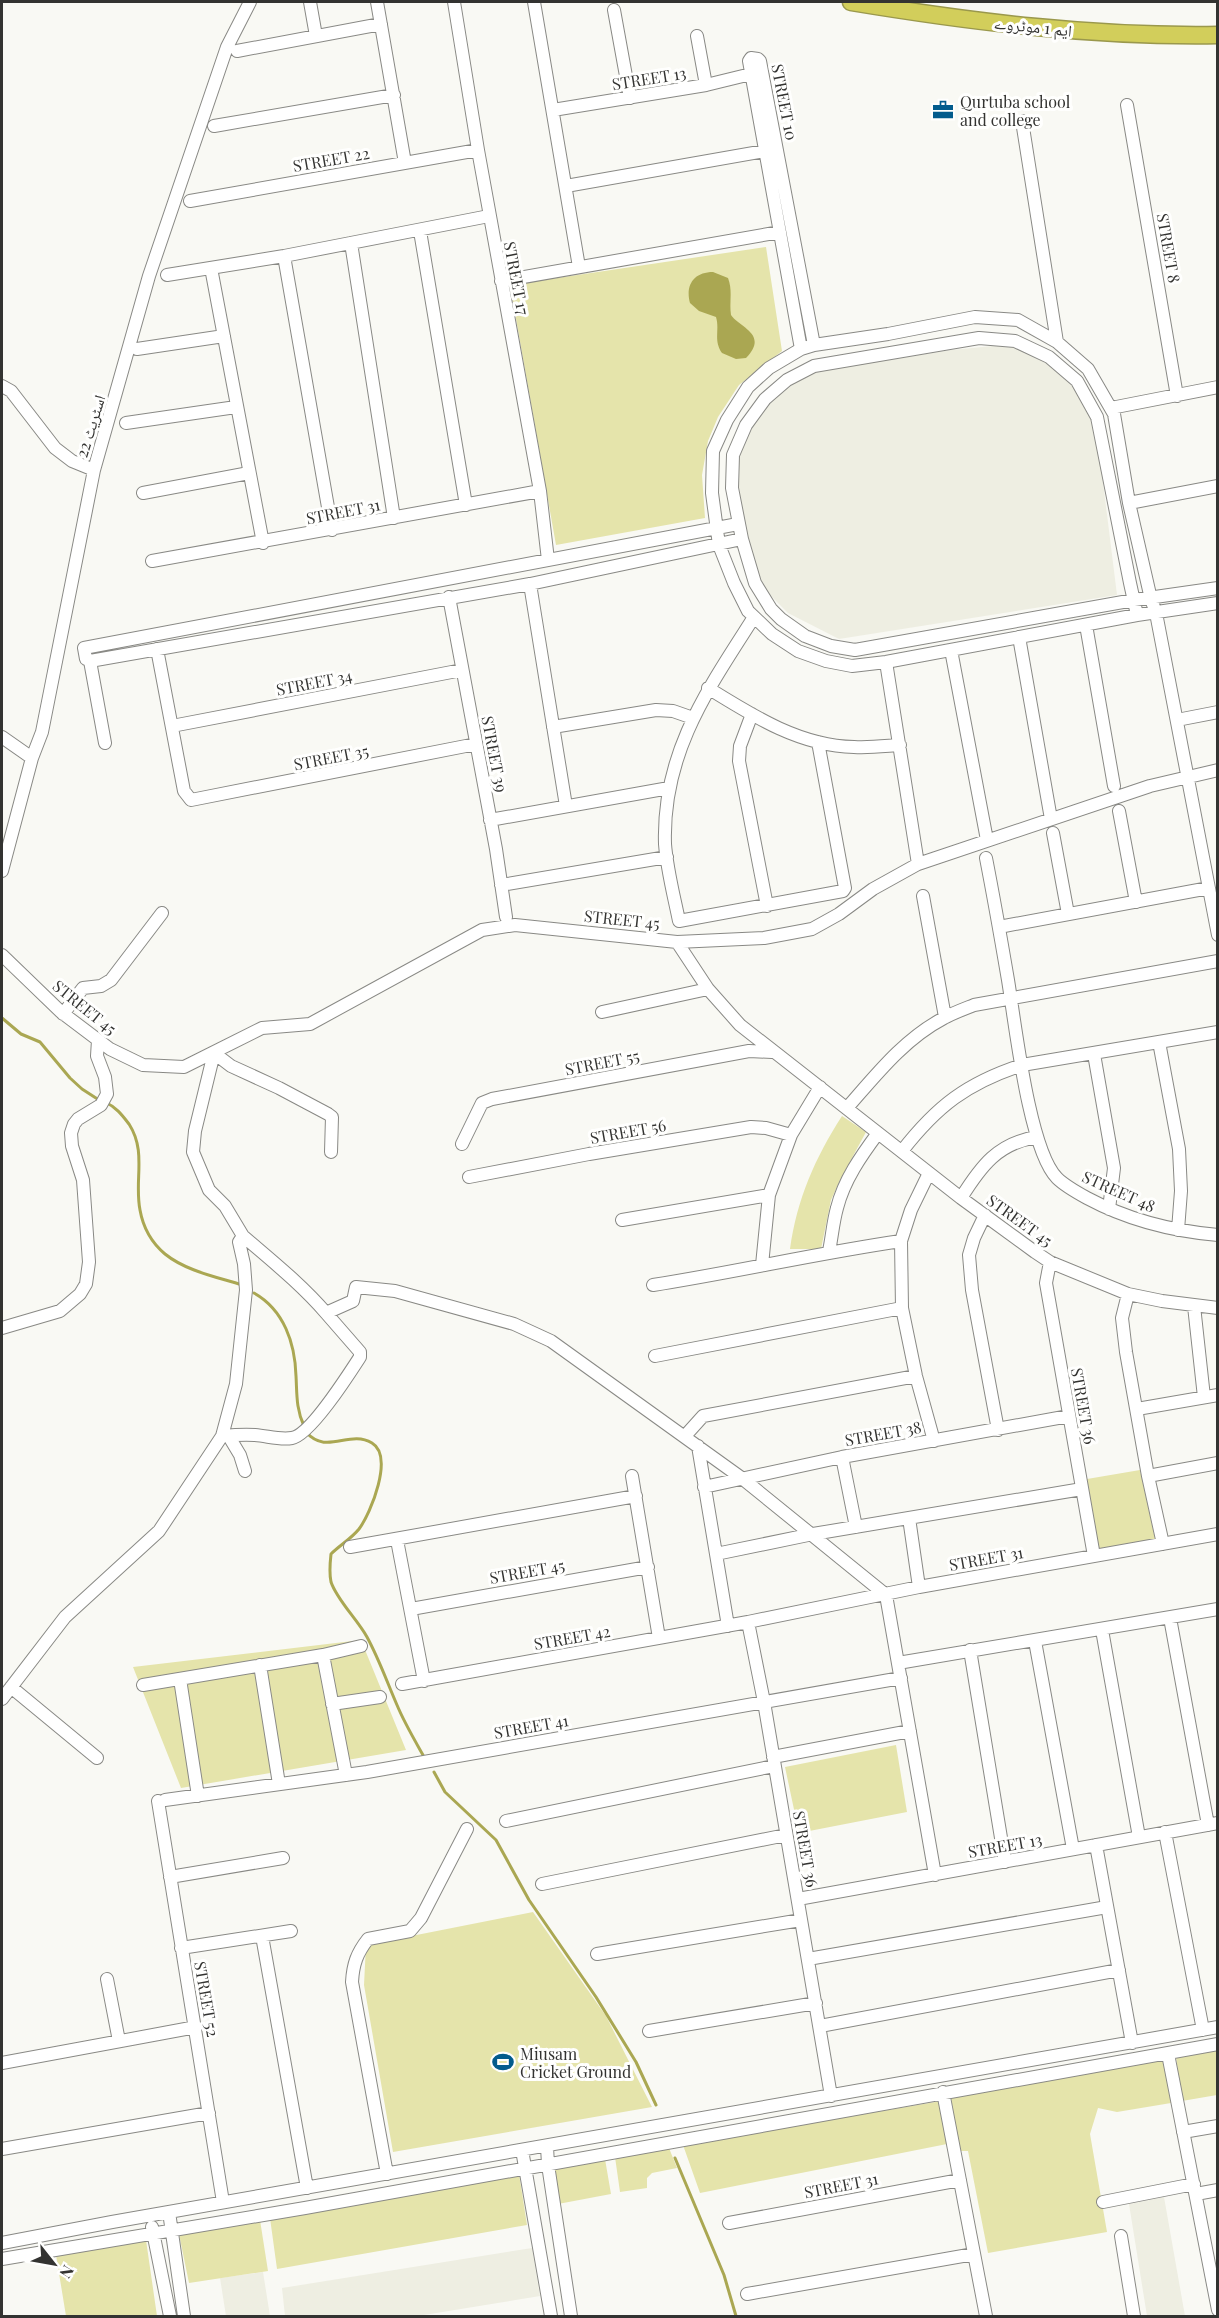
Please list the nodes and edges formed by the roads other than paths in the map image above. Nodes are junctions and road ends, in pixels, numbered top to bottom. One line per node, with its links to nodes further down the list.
1 (249, 2): 50 (street, اسٹریٹ 22)
2 (310, 2): 10 (street)
3 (377, 2): 8 (street)
4 (454, 2): 21 (street, STREET 17)
5 (534, 2): 18 (street)
6 (851, 2): 9 (highway, ایم 1 موٹروے)
7 (614, 10): 16 (street)
8 (381, 24): 10 (street); 15 (street)
9 (1218, 35)
10 (316, 36): 12 (street)
11 (697, 36): 14 (street)
12 (237, 51)
13 (751, 74): 14 (street, STREET 13); 22 (street, STREET 10); 38 (street, STREET 10)
14 (706, 85): 16 (street, STREET 13)
15 (394, 95): 20 (street); 23 (street)
16 (630, 98): 18 (street, STREET 13)
17 (1127, 105): 44 (street, STREET 8)
18 (552, 110): 24 (street)
19 (1022, 121): 37 (street)
20 (214, 126)
21 (478, 150): 23 (street, STREET 22); 26 (street, STREET 17)
22 (765, 151): 24 (street); 28 (street, STREET 10)
23 (405, 163): 25 (street, STREET 22)
24 (566, 186): 31 (street)
25 (190, 201)
26 (489, 216): 27 (street); 34 (street, STREET 17)
27 (420, 231): 29 (street); 58 (street)
28 (780, 232): 31 (street); 40 (street, STREET 10)
29 (351, 243): 30 (street); 59 (street)
30 (284, 256): 32 (street); 62 (street)
31 (579, 267): 34 (street)
32 (211, 268): 33 (street); 36 (street)
33 (167, 275)
34 (501, 281): 55 (street, STREET 17)
35 (888, 334): 37 (street); 38 (street); 41 (street)
36 (224, 336): 39 (street); 46 (street)
37 (1057, 342): 47 (street)
38 (814, 345): 40 (street)
39 (137, 349)
40 (801, 349): 45 (street)
41 (891, 353): 48 (street); 53 (street)
42 (2, 386): 50 (street)
43 (1218, 387): 44 (street)
44 (1177, 396): 47 (street)
45 (738, 402): 48 (street); 61 (street)
46 (236, 407): 49 (street); 51 (street)
47 (1111, 408): 52 (street)
48 (755, 412): 60 (street)
49 (126, 423)
50 (94, 470): 102 (street, اسٹریٹ 22)
51 (249, 473): 56 (street); 64 (street)
52 (1124, 473): 53 (street); 57 (street)
53 (1109, 477): 73 (street)
54 (1218, 486): 57 (street)
55 (540, 491): 58 (street, STREET 31); 66 (street, STREET 17)
56 (143, 493)
57 (1130, 503): 72 (street)
58 (466, 505): 59 (street, STREET 31)
59 (394, 518): 62 (street, STREET 31)
60 (738, 524): 61 (street); 63 (street)
61 (716, 529): 65 (street); 66 (street)
62 (332, 530): 64 (street, STREET 31)
63 (742, 539): 65 (street); 82 (street)
64 (263, 543): 67 (street, STREET 31)
65 (719, 544): 68 (street); 78 (street)
66 (548, 560): 70 (street)
67 (152, 561)
68 (530, 584): 71 (street); 96 (street)
69 (1218, 588): 72 (street)
70 (390, 592): 75 (street); 86 (street)
71 (449, 597): 75 (street); 89 (street, STREET 39)
72 (1150, 598): 73 (street); 76 (street)
73 (1134, 600): 77 (street); 80 (street)
74 (1218, 603): 76 (street)
75 (393, 606): 84 (street)
76 (1156, 613): 77 (street); 94 (street)
77 (1137, 615): 79 (street)
78 (754, 617): 87 (street); 90 (street, STREET 45)
79 (1086, 625): 81 (street); 105 (street)
80 (978, 628): 82 (street); 83 (street)
81 (1019, 637): 83 (street); 109 (street)
82 (817, 641): 87 (street)
83 (982, 644): 85 (street)
84 (157, 649): 86 (street); 95 (street)
85 (951, 650): 88 (street); 112 (street)
86 (86, 656): 99 (street)
87 (812, 656): 88 (street)
88 (886, 662): 101 (street)
89 (462, 670): 95 (street, STREET 34); 100 (street, STREET 39)
90 (708, 688): 92 (street); 93 (street, STREET 45)
91 (1218, 712): 94 (street)
92 (752, 714): 98 (street); 121 (street)
93 (693, 718): 96 (street); 106 (street, STREET 45)
94 (1177, 720): 104 (street)
95 (172, 726): 100 (street, STREET 35)
96 (553, 727): 107 (street)
97 (2, 737): 102 (street)
98 (818, 742): 101 (street); 121 (street, STREET 45)
99 (105, 743)
100 (476, 744): 110 (street, STREET 39)
101 (900, 745): 115 (street)
102 (32, 758): 116 (street, اسٹریٹ 22)
103 (1218, 770): 104 (street)
104 (1187, 776): 109 (street); 118 (street)
105 (1114, 786)
106 (669, 788): 107 (street); 113 (street, STREET 45)
107 (566, 806): 110 (street)
108 (1119, 811): 120 (street)
109 (1051, 819): 112 (street)
110 (490, 820): 117 (street, STREET 39)
111 (1053, 833): 123 (street)
112 (987, 840): 115 (street)
113 (667, 857): 117 (street); 121 (street, STREET 45)
114 (986, 858): 125 (street, STREET 48)
115 (918, 864): 127 (street)
116 (2, 871)
117 (501, 885): 124 (street, STREET 39)
118 (1209, 888): 120 (street); 126 (street)
119 (923, 896): 134 (street)
120 (1136, 902): 123 (street)
121 (767, 906)
122 (162, 913): 133 (street)
123 (1068, 914): 125 (street)
124 (506, 917)
125 (999, 927): 131 (street, STREET 48)
126 (1218, 936)
127 (677, 942): 130 (street, STREET 45); 139 (street, STREET 45)
128 (2, 955): 133 (street, STREET 45)
129 (1218, 961): 131 (street)
130 (708, 989): 132 (street); 138 (street, STREET 45)
131 (1011, 997): 134 (street); 141 (street, STREET 48)
132 (602, 1012)
133 (63, 1014): 136 (street, STREET 45)
134 (945, 1017): 143 (street)
135 (1218, 1032): 137 (street)
136 (98, 1040): 139 (street, STREET 45); 170 (street)
137 (1159, 1042): 140 (street); 157 (street)
138 (772, 1052): 142 (street, STREET 45); 147 (street, STREET 55)
139 (214, 1053): 149 (street); 159 (street)
140 (1094, 1054): 141 (street); 154 (street)
141 (1022, 1065): 146 (street, STREET 48); 148 (street)
142 (820, 1088): 143 (street, STREET 45); 145 (street)
143 (847, 1108): 144 (street, STREET 45)
144 (878, 1133): 148 (street, STREET 45); 161 (street)
145 (791, 1135): 151 (street, STREET 56); 152 (street)
146 (1037, 1137): 153 (street); 154 (street, STREET 48)
147 (462, 1144)
148 (902, 1151): 150 (street, STREET 45)
149 (331, 1152)
150 (929, 1173): 153 (street, STREET 45); 160 (street)
151 (469, 1177)
152 (769, 1195): 156 (street); 163 (street)
153 (961, 1198): 155 (street, STREET 45)
154 (1109, 1209): 157 (street, STREET 48)
155 (985, 1215): 162 (street, STREET 45); 177 (street)
156 (622, 1220)
157 (1178, 1230): 158 (street, STREET 48)
158 (1218, 1235)
159 (243, 1236): 169 (street); 178 (street)
160 (901, 1241): 161 (street); 167 (street)
161 (830, 1251): 163 (street)
162 (1050, 1262): 165 (street, STREET 45); 176 (street, STREET 36)
163 (762, 1265): 164 (street)
164 (653, 1285)
165 (1128, 1294): 166 (street, STREET 45); 175 (street)
166 (1194, 1306): 168 (street, STREET 45); 174 (street)
167 (902, 1308): 171 (street); 172 (street)
168 (1218, 1308)
169 (326, 1313): 178 (street); 179 (street)
170 (2, 1328)
171 (655, 1356)
172 (916, 1376): 179 (street); 180 (street)
173 (1218, 1395): 174 (street)
174 (1204, 1397): 175 (street)
175 (1137, 1409): 186 (street)
176 (1069, 1416): 177 (street, STREET 38); 189 (street, STREET 36)
177 (998, 1430): 180 (street, STREET 38)
178 (225, 1436): 184 (street); 221 (street)
179 (685, 1436): 181 (street)
180 (934, 1441): 182 (street, STREET 38)
181 (698, 1446): 187 (street); 188 (street)
182 (842, 1457): 187 (street, STREET 38); 192 (street)
183 (1218, 1463): 186 (street)
184 (245, 1471)
185 (633, 1476): 190 (street)
186 (1148, 1476): 196 (street)
187 (743, 1479): 188 (street, STREET 38); 193 (street)
188 (704, 1487): 198 (street)
189 (1082, 1489): 191 (street); 199 (street, STREET 36)
190 (636, 1496): 195 (street); 200 (street)
191 (909, 1518): 192 (street); 201 (street)
192 (856, 1527): 193 (street)
193 (813, 1534): 198 (street); 202 (street)
194 (1218, 1534): 196 (street, STREET 31)
195 (398, 1540): 197 (street); 203 (street)
196 (1162, 1544): 199 (street, STREET 31)
197 (350, 1547)
198 (716, 1554): 207 (street)
199 (1094, 1556): 201 (street, STREET 31)
200 (648, 1567): 203 (street, STREET 45); 209 (street)
201 (919, 1587): 202 (street, STREET 31)
202 (886, 1595): 206 (street, STREET 31); 214 (street)
203 (411, 1609): 218 (street)
204 (1218, 1609): 205 (street)
205 (1170, 1618): 208 (street); 234 (street)
206 (748, 1622): 207 (street, STREET 42); 224 (street, STREET 36)
207 (728, 1626): 209 (street, STREET 42)
208 (1102, 1630): 210 (street); 238 (street)
209 (659, 1638): 218 (street, STREET 42)
210 (1035, 1641): 212 (street); 240 (street)
211 (361, 1646): 213 (street)
212 (970, 1650): 214 (street); 242 (street)
213 (323, 1655): 215 (street); 225 (street)
214 (898, 1663): 216 (street)
215 (260, 1665): 217 (street); 230 (street)
216 (901, 1678): 224 (street, STREET 41); 226 (street)
217 (180, 1679): 220 (street); 231 (street)
218 (424, 1681): 219 (street, STREET 42)
219 (402, 1684)
220 (143, 1685)
221 (11, 1687): 223 (street); 227 (street)
222 (380, 1697): 225 (street)
223 (2, 1699)
224 (764, 1702): 228 (street, STREET 36); 229 (street, STREET 41)
225 (332, 1704): 229 (street)
226 (910, 1731): 228 (street); 243 (street)
227 (97, 1758)
228 (774, 1762): 233 (street); 237 (street, STREET 36)
229 (346, 1775): 230 (street, STREET 41)
230 (279, 1784): 231 (street, STREET 41)
231 (198, 1796): 232 (street, STREET 41)
232 (162, 1801): 244 (street, STREET 52)
233 (506, 1821)
234 (1213, 1824): 236 (street, STREET 13)
235 (467, 1829): 281 (street)
236 (1165, 1832): 238 (street, STREET 13); 260 (street)
237 (786, 1835): 245 (street); 246 (street, STREET 36)
238 (1139, 1837): 239 (street, STREET 13)
239 (1096, 1845): 240 (street, STREET 13); 247 (street)
240 (1073, 1849): 242 (street, STREET 13)
241 (283, 1858): 244 (street)
242 (1005, 1862): 243 (street, STREET 13)
243 (935, 1875): 246 (street, STREET 13)
244 (170, 1876): 251 (street, STREET 52)
245 (542, 1884)
246 (798, 1899): 248 (street, STREET 36)
247 (1107, 1907): 253 (street); 254 (street)
248 (801, 1920): 252 (street); 253 (street, STREET 36)
249 (291, 1931): 250 (street)
250 (262, 1936): 251 (street); 283 (street)
251 (182, 1948): 258 (street, STREET 52)
252 (597, 1954)
253 (808, 1959): 256 (street, STREET 36)
254 (1119, 1970): 257 (street); 263 (street)
255 (107, 1979): 262 (street)
256 (816, 2003): 257 (street, STREET 36); 261 (street)
257 (820, 2026): 271 (street, STREET 36)
258 (196, 2027): 262 (street); 273 (street, STREET 52)
259 (1218, 2027): 260 (street)
260 (1203, 2030): 263 (street)
261 (649, 2031)
262 (119, 2042): 267 (street)
263 (1132, 2043): 265 (street)
264 (1218, 2044): 266 (street)
265 (1073, 2053): 268 (street); 269 (street)
266 (1168, 2054): 268 (street); 275 (street)
267 (2, 2063)
268 (1074, 2070): 270 (street)
269 (876, 2088): 271 (street); 272 (street)
270 (943, 2092): 272 (street); 282 (street)
271 (831, 2096): 276 (street)
272 (879, 2104): 279 (street)
273 (209, 2113): 277 (street); 286 (street, STREET 52)
274 (1218, 2126): 275 (street)
275 (1183, 2132): 284 (street)
276 (547, 2146): 278 (street); 279 (street)
277 (2, 2149)
278 (522, 2150): 280 (street); 281 (street)
279 (548, 2165): 280 (street); 303 (street)
280 (525, 2169): 291 (street); 302 (street)
281 (387, 2174): 283 (street)
282 (960, 2180): 290 (street, STREET 31); 296 (street)
283 (307, 2188): 286 (street)
284 (1195, 2189): 285 (street); 287 (street); 295 (street)
285 (1218, 2190)
286 (223, 2202): 288 (street)
287 (1103, 2202)
288 (169, 2212): 289 (street); 291 (street)
289 (150, 2215): 292 (street); 294 (street)
290 (729, 2223)
291 (171, 2230): 292 (street); 301 (street)
292 (153, 2234): 297 (street); 300 (street)
293 (1121, 2236): 305 (street)
294 (2, 2243)
295 (1212, 2253): 299 (street)
296 (974, 2254): 298 (street); 304 (street)
297 (2, 2259)
298 (747, 2294)
299 (1218, 2310)
300 (170, 2316)
301 (184, 2316)
302 (551, 2316)
303 (571, 2316)
304 (986, 2316)
305 (1134, 2316)

